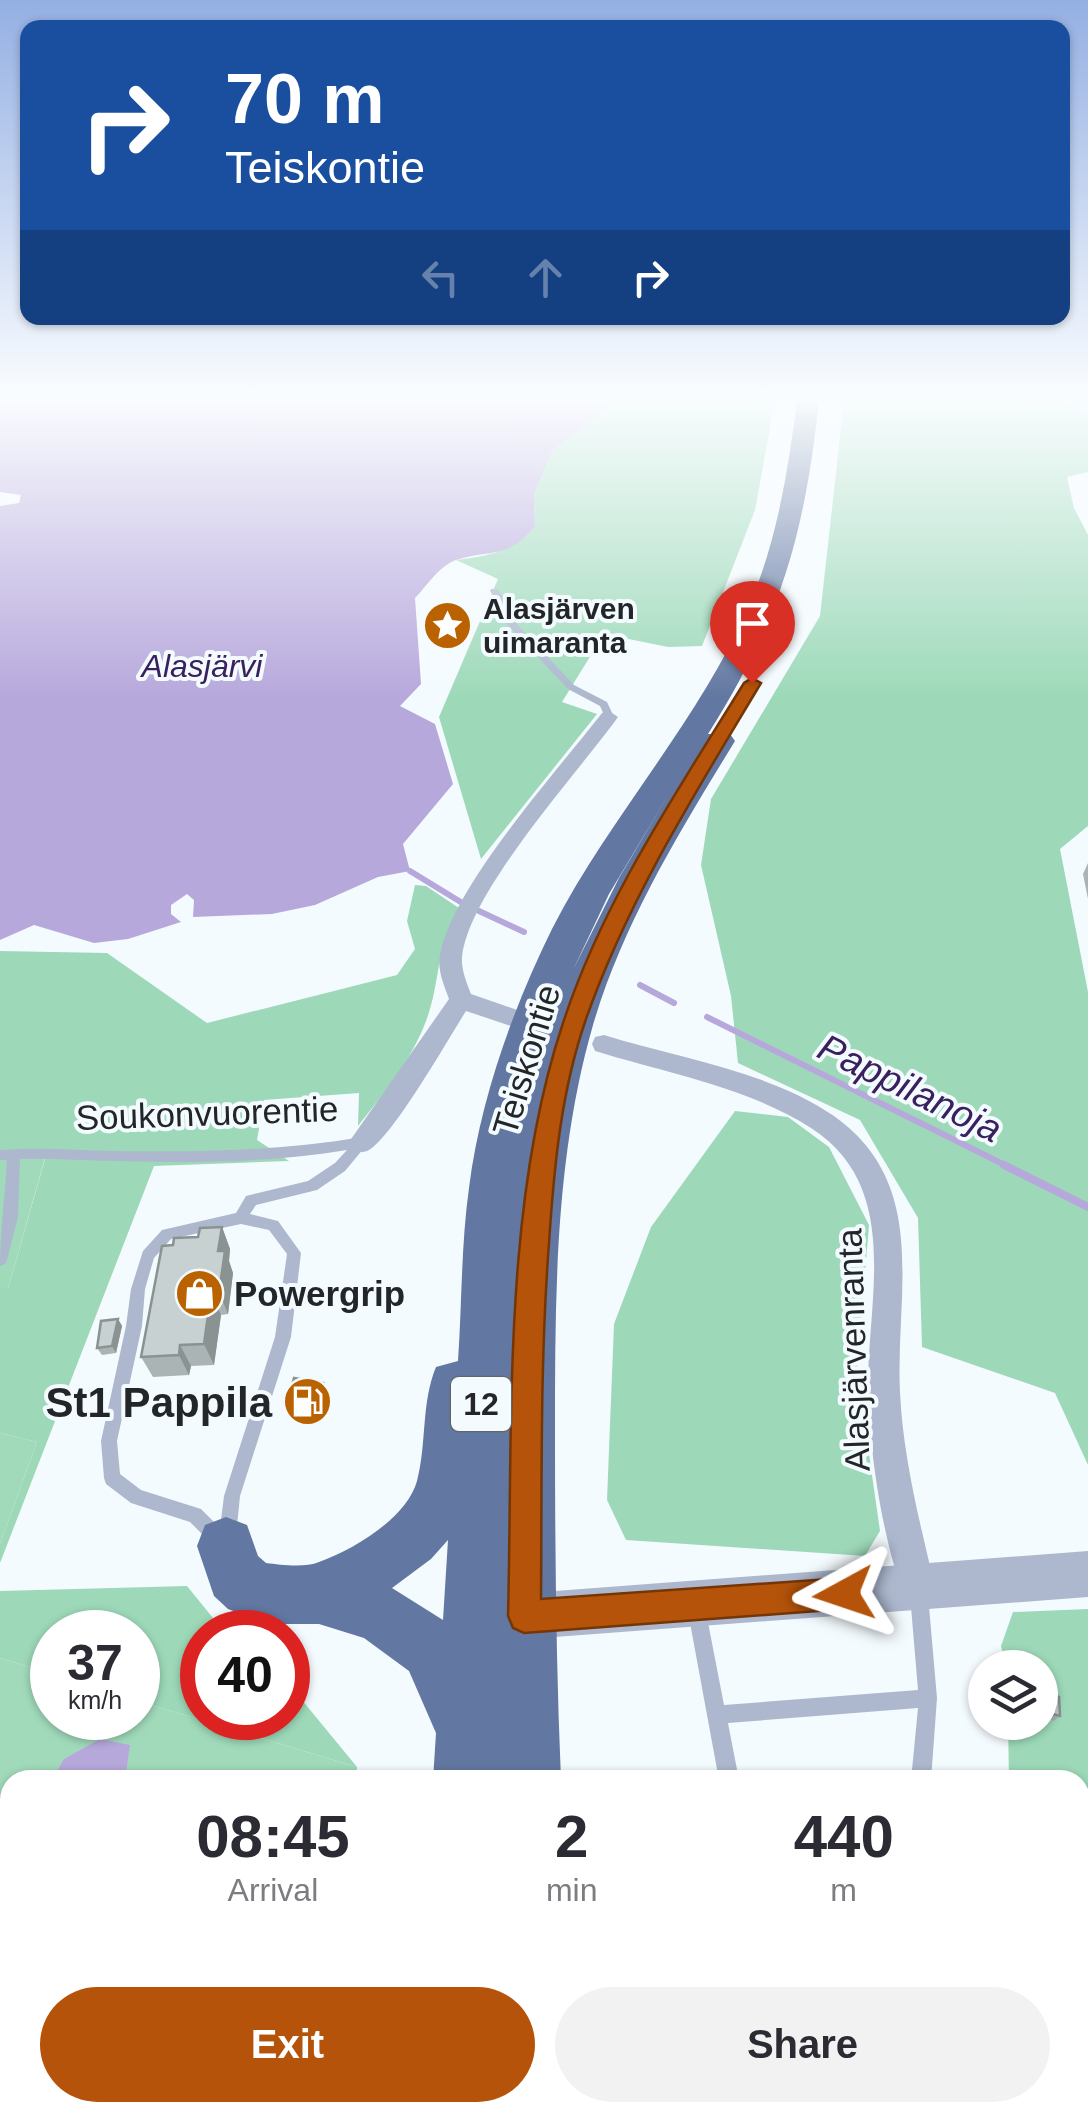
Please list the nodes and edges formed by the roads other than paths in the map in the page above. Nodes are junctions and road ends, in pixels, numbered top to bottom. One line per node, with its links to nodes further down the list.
1 (792, 500): 10 (highway, Teiskontie / 12)
2 (818, 500): 18 (highway, Teiskontie / 12)
3 (494, 591): 4 (lane)
4 (609, 717): 5 (street)
5 (461, 1000): 6 (street); 8 (street, Soukonvuorentie)
6 (514, 1018)
7 (604, 1044): 15 (street, Alasjärvenranta)
8 (362, 1142): 9 (lane, Soukonvuorentie); 11 (lane)
9 (7, 1155): 12 (lane)
10 (492, 1188): 16 (highway); 18 (highway, Teiskontie / 12)
11 (241, 1218): 13 (lane); 13 (lane)
12 (0, 1260)
13 (226, 1546): 16 (highway)
14 (1088, 1574): 15 (street)
15 (918, 1587): 17 (street); 19 (lane)
16 (319, 1594): 21 (highway)
17 (696, 1606): 18 (street); 20 (lane)
18 (497, 1618): 21 (highway, Teiskontie / 12); 22 (highway, Teiskontie / 12)
19 (928, 1698): 20 (lane); 24 (lane)
20 (717, 1715): 23 (lane)
21 (466, 1754)
22 (526, 1770)
23 (727, 1770)
24 (922, 1770)

